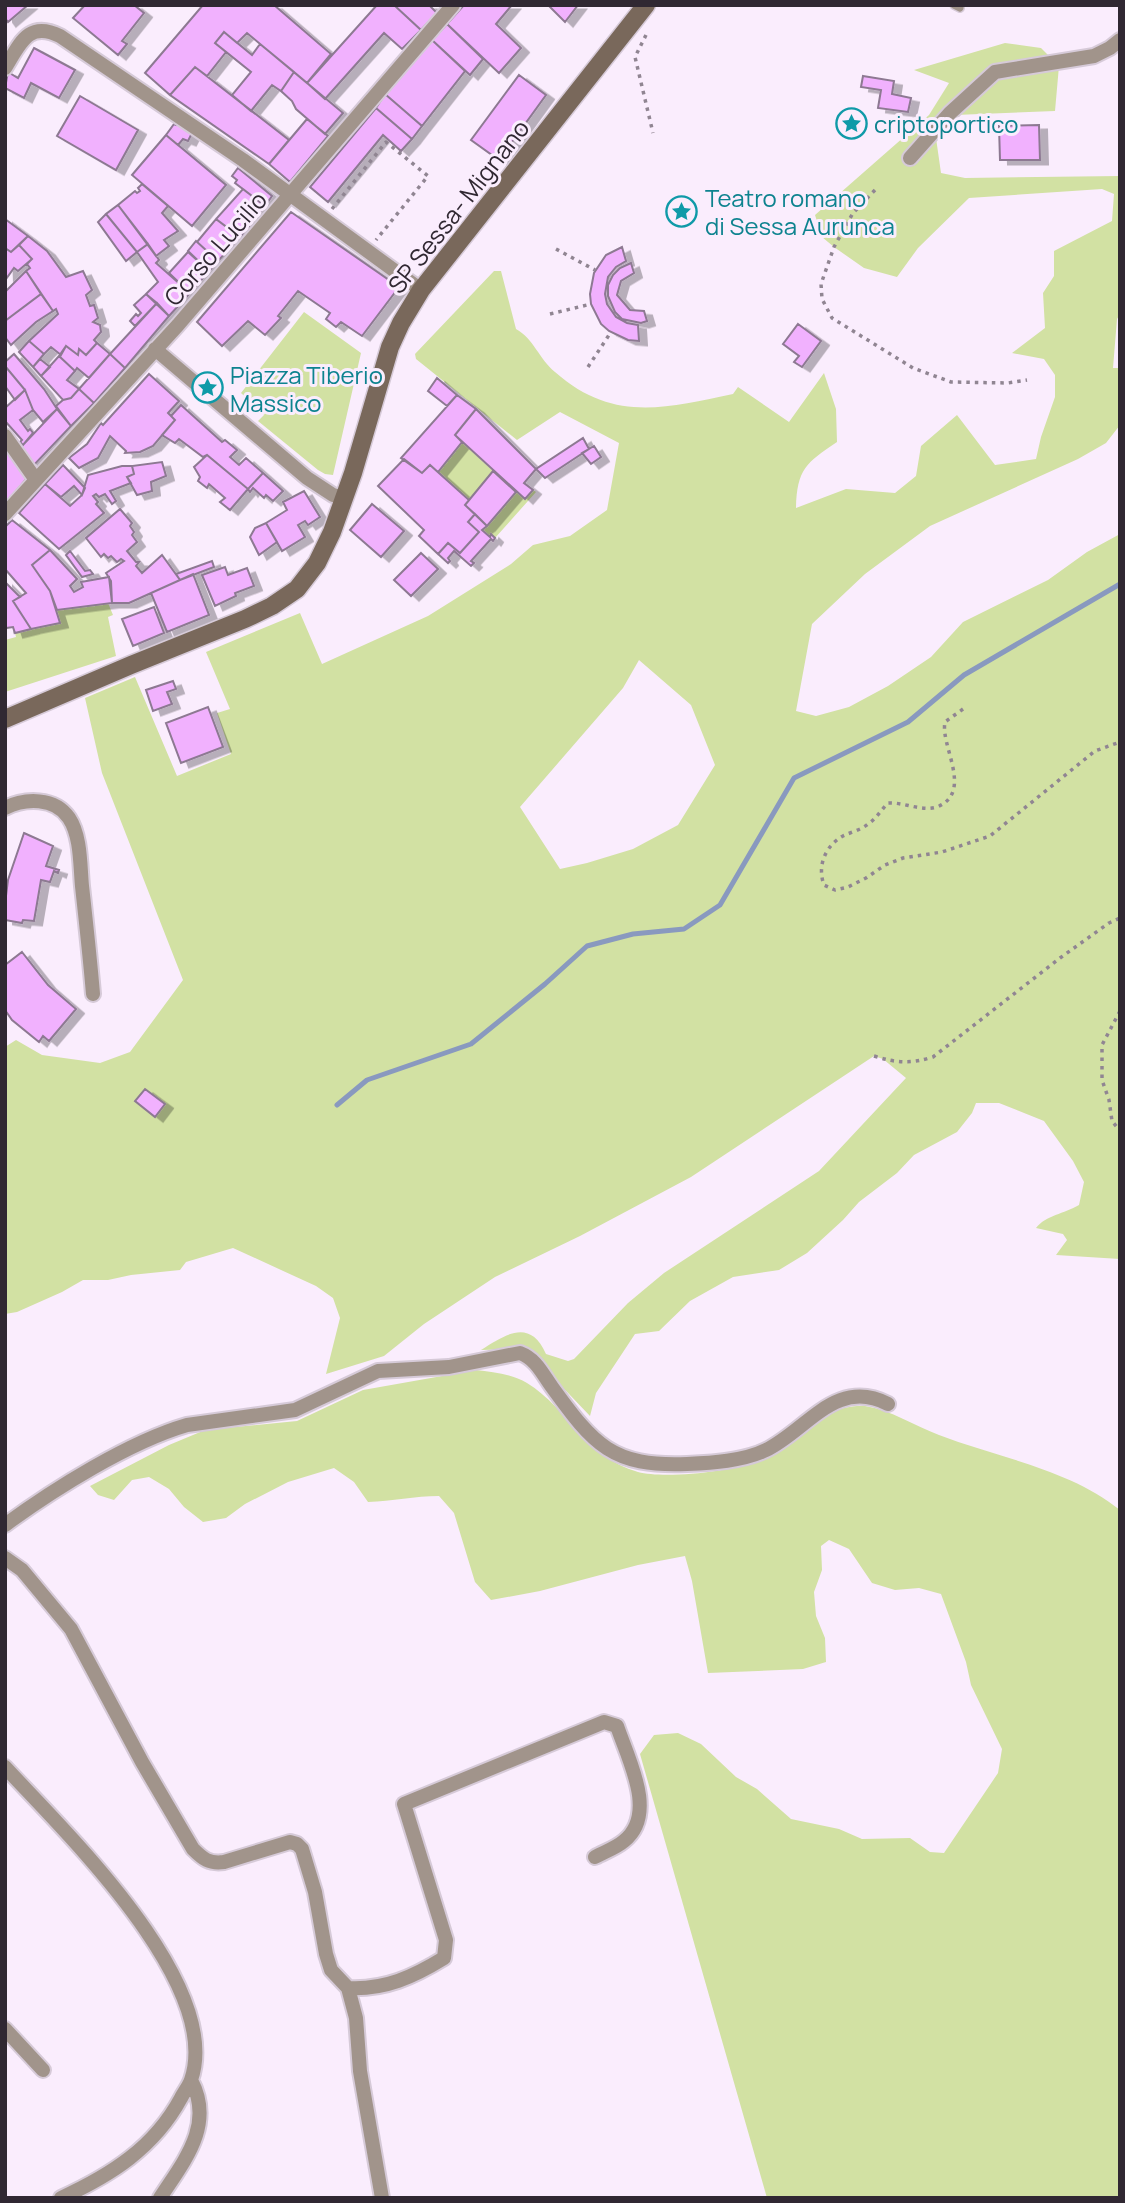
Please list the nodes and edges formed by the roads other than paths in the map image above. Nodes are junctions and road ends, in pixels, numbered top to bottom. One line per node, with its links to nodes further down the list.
1 (453, 5): 6 (street, Corso Lucilio)
2 (646, 5): 7 (street, SP Sessa- Mignano)
3 (1120, 40): 5 (street)
4 (5, 68): 6 (street)
5 (910, 158)
6 (291, 195): 7 (street); 8 (street, Corso Lucilio)
7 (421, 290): 11 (street, SP Sessa- Mignano)
8 (155, 349): 10 (street, Corso Lucilio); 11 (street)
9 (5, 436): 10 (street)
10 (36, 480): 12 (street, Corso Lucilio)
11 (345, 498): 13 (street, SP Sessa- Mignano)
12 (5, 514)
13 (5, 719)
14 (5, 808): 15 (street)
15 (93, 994)
16 (888, 1404): 17 (street)
17 (5, 1525)
18 (5, 1559): 21 (street)
19 (5, 1767): 24 (street)
20 (594, 1857): 21 (street)
21 (348, 1988): 27 (street)
22 (5, 2029): 23 (street)
23 (43, 2070)
24 (191, 2080): 25 (street); 26 (street)
25 (61, 2198)
26 (160, 2198)
27 (382, 2198)

